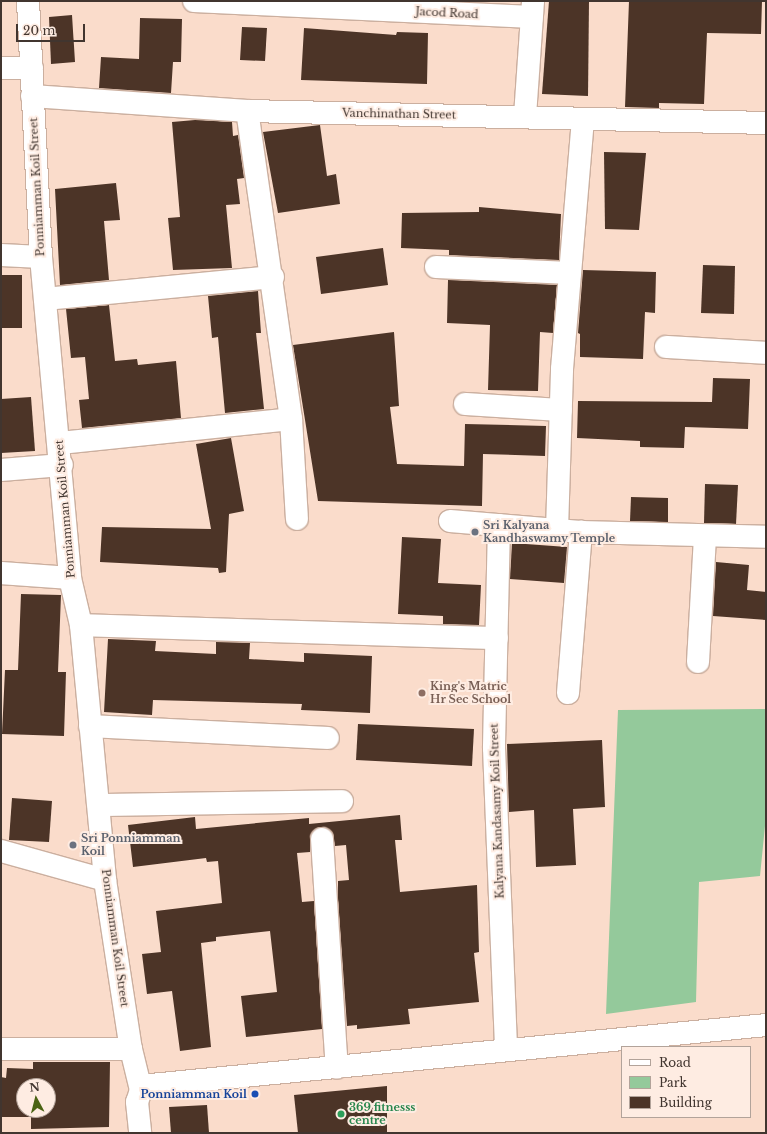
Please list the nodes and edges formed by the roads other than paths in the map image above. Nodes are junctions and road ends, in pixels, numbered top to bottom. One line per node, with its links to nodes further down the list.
1 (28, 1): 5 (street, Ponniamman Koil Street)
2 (194, 1): 3 (street, Jacod Road)
3 (532, 9): 8 (street)
4 (1, 68): 5 (street)
5 (32, 68): 6 (street, Ponniamman Koil Street)
6 (32, 96): 7 (street, Vanchinathan Street); 12 (street, Ponniamman Koil Street)
7 (247, 111): 8 (street, Vanchinathan Street); 15 (street)
8 (525, 116): 9 (street, Vanchinathan Street)
9 (583, 119): 10 (street, Vanchinathan Street); 14 (street)
10 (766, 123)
11 (1, 255): 12 (street)
12 (41, 257): 16 (street, Ponniamman Koil Street)
13 (436, 267): 14 (street)
14 (570, 273): 20 (street)
15 (273, 277): 16 (street); 21 (street)
16 (45, 299): 22 (street, Ponniamman Koil Street)
17 (666, 347): 18 (street)
18 (766, 353)
19 (465, 404): 20 (street)
20 (561, 410): 28 (street)
21 (291, 419): 22 (street); 25 (street)
22 (60, 443): 23 (street, Ponniamman Koil Street)
23 (62, 465): 24 (street); 33 (street, Ponniamman Koil Street)
24 (1, 470)
25 (297, 519)
26 (450, 521): 27 (street)
27 (499, 525): 28 (street); 35 (street, Kalyana Kandasamy Koil Street)
28 (557, 530): 29 (street)
29 (581, 532): 31 (street); 37 (street)
30 (766, 537): 31 (street)
31 (705, 538): 36 (street)
32 (1, 573): 33 (street)
33 (70, 578): 34 (street, Ponniamman Koil Street)
34 (81, 625): 35 (street); 38 (street, Ponniamman Koil Street)
35 (496, 638): 48 (street, Kalyana Kandasamy Koil Street)
36 (698, 662)
37 (568, 693)
38 (90, 726): 39 (street); 41 (street, Ponniamman Koil Street)
39 (328, 738)
40 (342, 801): 41 (street)
41 (99, 805): 44 (street, Ponniamman Koil Street)
42 (322, 839): 49 (street)
43 (1, 851): 44 (street)
44 (105, 880): 47 (street, Ponniamman Koil Street)
45 (766, 1025): 48 (street)
46 (1, 1049): 47 (street)
47 (131, 1049): 50 (street, Ponniamman Koil Street)
48 (506, 1049): 49 (street)
49 (337, 1068): 50 (street)
50 (140, 1090): 51 (street, Ponniamman Koil Street)
51 (140, 1133)

